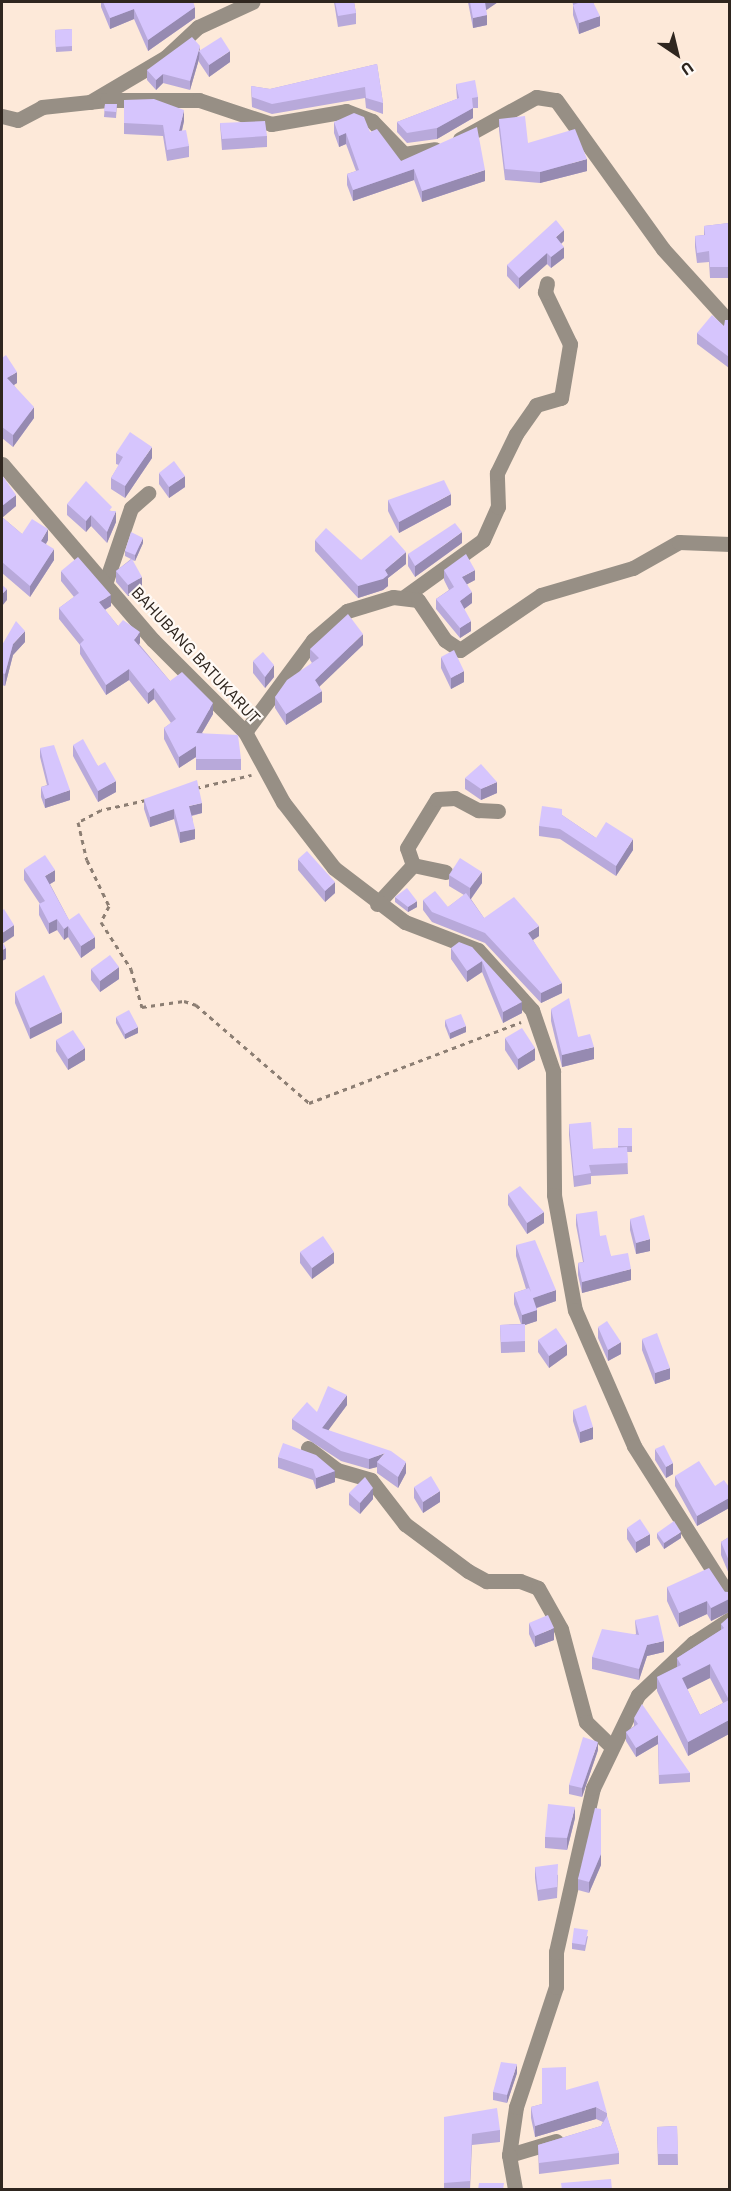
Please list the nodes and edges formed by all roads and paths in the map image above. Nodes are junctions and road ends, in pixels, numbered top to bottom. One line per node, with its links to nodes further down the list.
1 (252, 2): 2 (street)
2 (90, 102): 3 (street); 5 (street)
3 (2, 116)
4 (547, 283): 10 (street)
5 (729, 323)
6 (2, 464): 9 (street, BAHUBANG BATUKARUT)
7 (148, 493): 9 (street)
8 (729, 544): 10 (street)
9 (106, 582): 11 (street, BAHUBANG BATUKARUT)
10 (404, 597): 11 (street)
11 (245, 732): 12 (street, BAHUBANG BATUKARUT)
12 (267, 771): 13 (path); 18 (street, BAHUBANG BATUKARUT)
13 (190, 789)
14 (156, 797): 19 (path)
15 (498, 811): 16 (street)
16 (413, 865): 17 (street); 18 (street)
17 (445, 872)
18 (377, 904): 19 (street, BAHUBANG BATUKARUT)
19 (535, 1017): 21 (street, BAHUBANG BATUKARUT)
20 (308, 1448): 23 (street)
21 (729, 1597)
22 (729, 1618): 23 (street)
23 (610, 1745): 25 (street)
24 (575, 2135): 25 (street)
25 (509, 2155): 26 (street)
26 (516, 2190)

